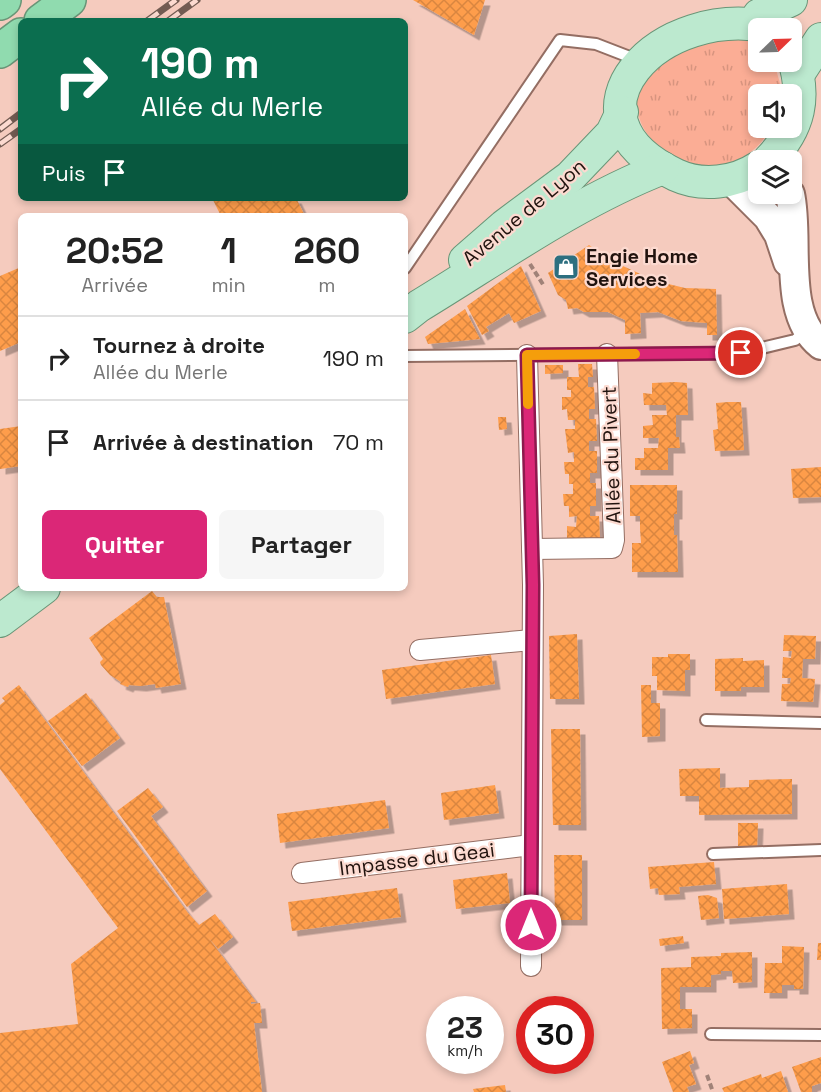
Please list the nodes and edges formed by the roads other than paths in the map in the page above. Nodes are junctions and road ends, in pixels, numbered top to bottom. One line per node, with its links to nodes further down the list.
1 (69, 0): 4 (highway)
2 (791, 0): 6 (main road)
3 (723, 1): 5 (main road); 10 (main road)
4 (44, 18)
5 (760, 18)
6 (771, 18)
7 (18, 37): 9 (highway)
8 (821, 39): 11 (main road)
9 (0, 51)
10 (627, 56): 13 (main road); 19 (lane)
11 (802, 57)
12 (797, 72): 14 (main road)
13 (622, 112): 15 (main road); 21 (main road, Avenue de Lyon)
14 (781, 150)
15 (663, 168): 17 (main road); 21 (main road, Avenue de Lyon)
16 (748, 174): 17 (main road)
17 (731, 180): 20 (main road)
18 (792, 204): 20 (main road)
19 (408, 263)
20 (795, 281): 22 (main road)
21 (412, 312)
22 (814, 338): 23 (lane)
23 (606, 354): 24 (lane); 26 (street, Allée du Pivert)
24 (527, 355): 25 (lane); 26 (street)
25 (408, 356)
26 (532, 549): 29 (street)
27 (40, 591): 28 (main road)
28 (0, 621)
29 (532, 640): 30 (street); 33 (street)
30 (420, 650)
31 (706, 720): 32 (lane)
32 (821, 723)
33 (531, 845): 36 (street, Impasse du Geai); 37 (street)
34 (821, 850): 35 (lane)
35 (713, 854)
36 (302, 873)
37 (531, 966)
38 (711, 1034): 39 (lane)
39 (821, 1035)

